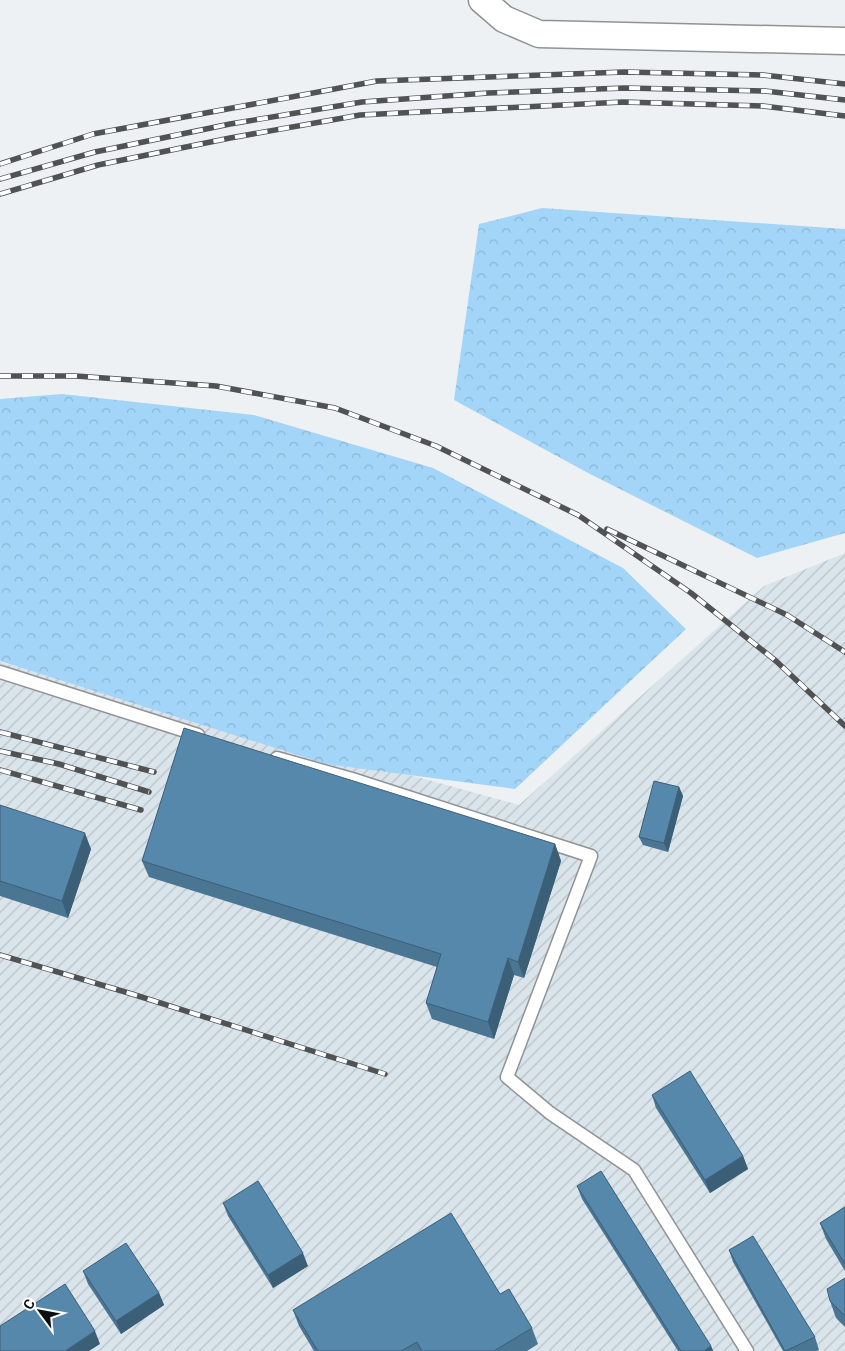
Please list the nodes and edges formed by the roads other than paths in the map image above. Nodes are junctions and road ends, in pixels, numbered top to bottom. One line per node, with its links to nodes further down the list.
1 (482, 0): 2 (street)
2 (845, 41)
3 (0, 672): 4 (lane)
4 (212, 739)
5 (268, 755): 6 (lane)
6 (747, 1351)

